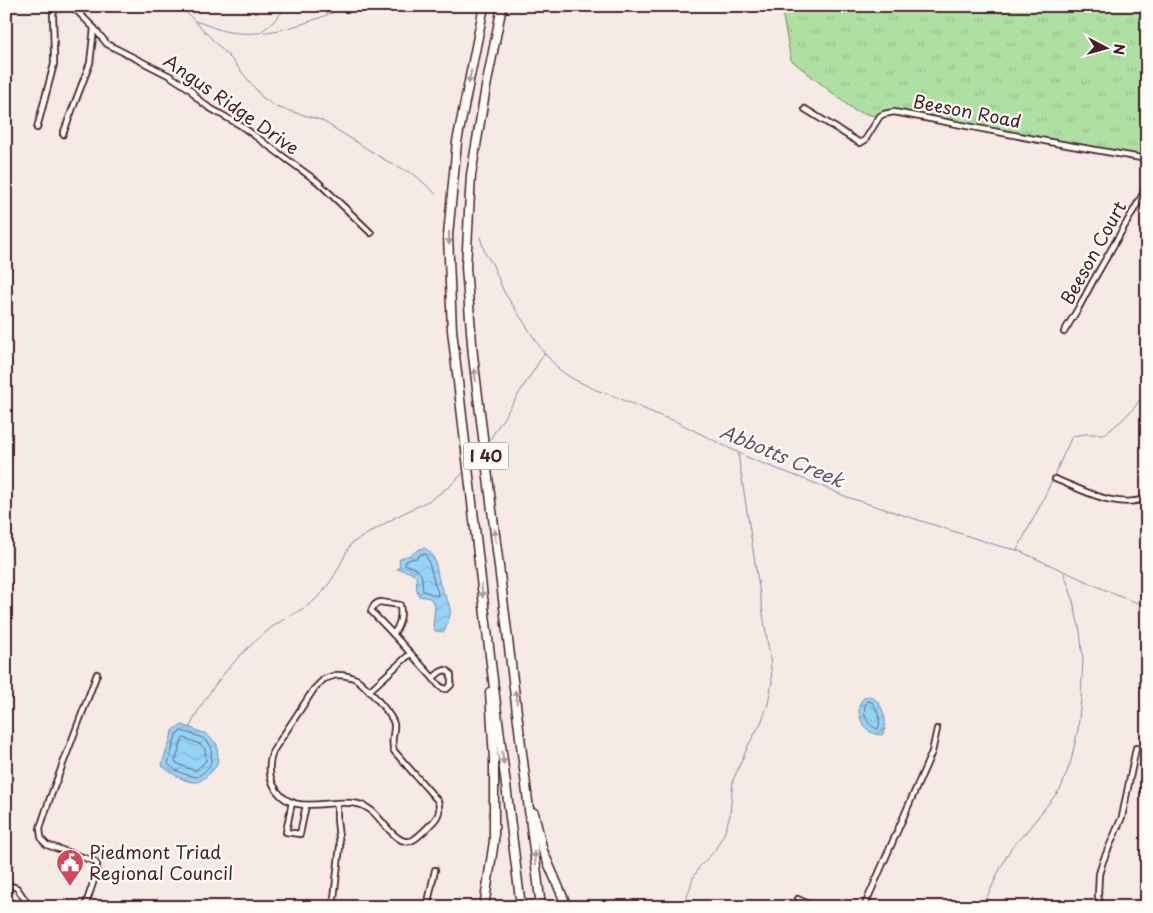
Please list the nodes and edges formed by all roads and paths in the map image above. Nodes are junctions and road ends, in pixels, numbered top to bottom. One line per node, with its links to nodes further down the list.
1 (56, 6): 7 (street)
2 (72, 6): 5 (street, Angus Ridge Drive)
3 (484, 6): 15 (highway, I 40, one-way to 15)
4 (502, 6): 22 (highway, I 40, one-way to 4)
5 (94, 28): 8 (street); 11 (street, Angus Ridge Drive)
6 (805, 109): 9 (street, Beeson Road)
7 (37, 128)
8 (64, 134)
9 (1147, 159)
10 (1147, 186): 12 (street, Beeson Court)
11 (371, 233)
12 (1064, 332)
13 (1055, 479): 14 (street)
14 (1147, 498)
15 (486, 623): 34 (highway); 35 (highway, I 40, one-way to 35)
16 (393, 634): 16 (street); 17 (street)
17 (410, 654): 19 (street); 20 (street)
18 (97, 674): 31 (street)
19 (432, 678): 19 (street)
20 (368, 691): 24 (street); 25 (street)
21 (937, 729): 39 (street)
22 (520, 735): 36 (highway, I 40, one-way to 22); 37 (highway)
23 (1136, 748): 40 (street)
24 (292, 802): 26 (street); 26 (street)
25 (337, 804): 26 (street); 32 (street)
26 (306, 805)
27 (434, 870): 33 (street)
28 (6, 884): 30 (street)
29 (798, 899): 38 (street)
30 (30, 907)
31 (85, 907)
32 (333, 907)
33 (427, 907)
34 (484, 907)
35 (521, 907)
36 (541, 907)
37 (568, 907)
38 (815, 907)
39 (864, 907)
40 (1101, 907)

